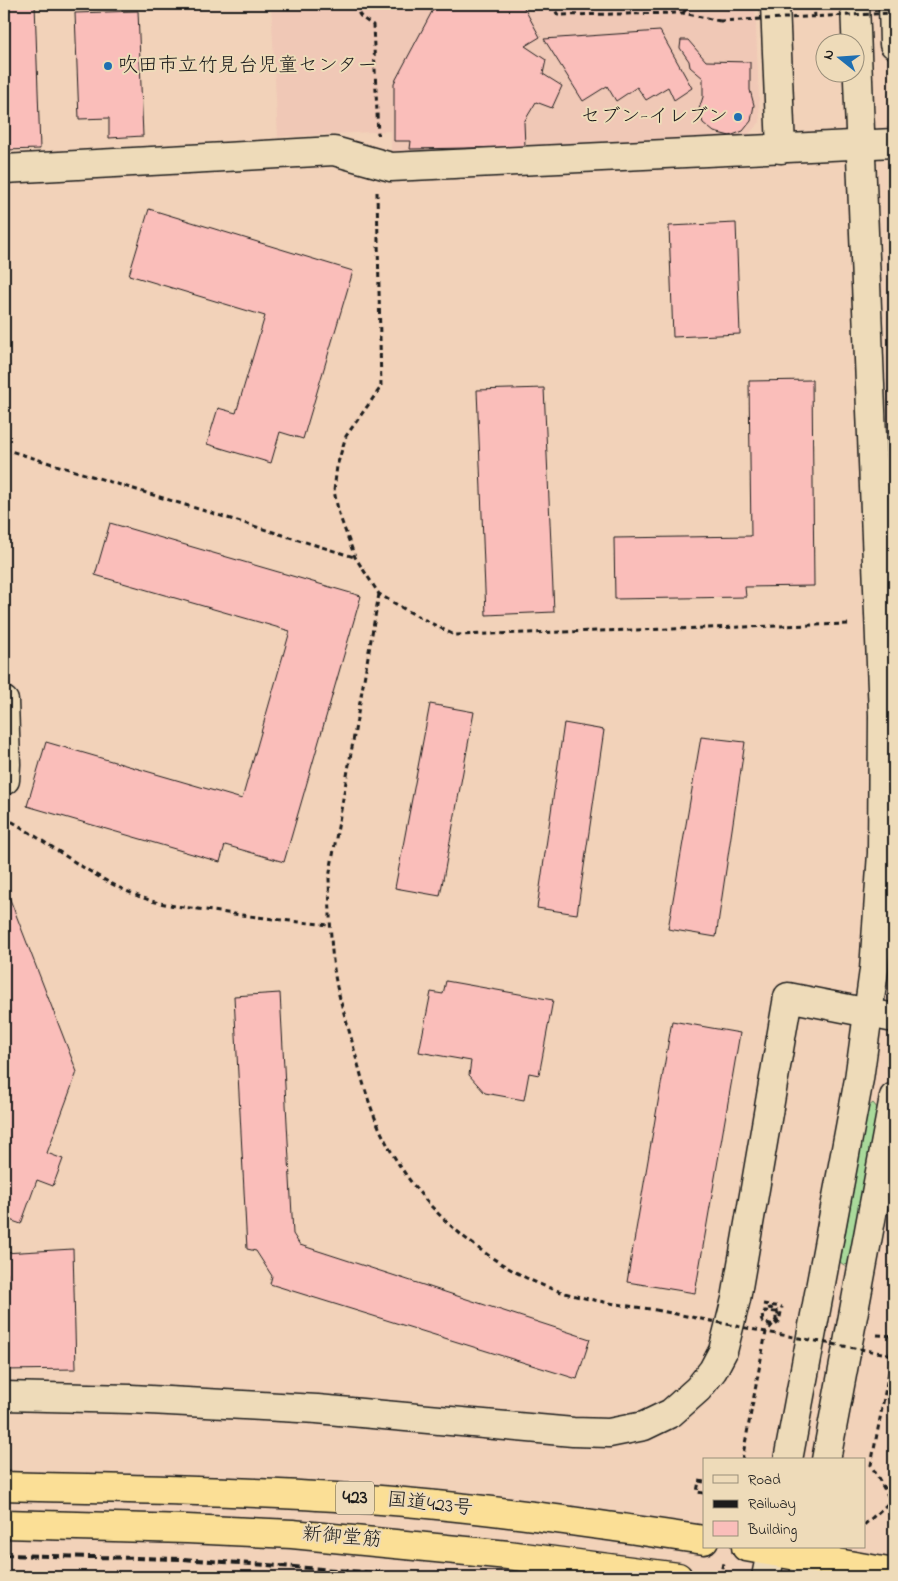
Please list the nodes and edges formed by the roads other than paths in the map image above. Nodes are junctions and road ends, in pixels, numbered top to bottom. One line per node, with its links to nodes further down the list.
1 (775, 4): 7 (street)
2 (855, 4): 6 (street)
3 (893, 4): 4 (street)
4 (894, 44)
5 (894, 143): 6 (street)
6 (861, 144): 7 (street); 11 (street)
7 (781, 149): 8 (street)
8 (4, 169)
9 (4, 701): 10 (street)
10 (5, 780)
11 (882, 1016): 13 (street); 14 (street)
12 (894, 1097): 15 (street)
13 (4, 1396)
14 (788, 1458)
15 (826, 1458)
16 (4, 1486): 18 (highway, 国道423号 / 423)
17 (4, 1524): 22 (highway, 新御堂筋 / 423)
18 (703, 1540)
19 (764, 1559): 20 (highway)
20 (807, 1561): 21 (highway)
21 (894, 1573)
22 (678, 1577)

